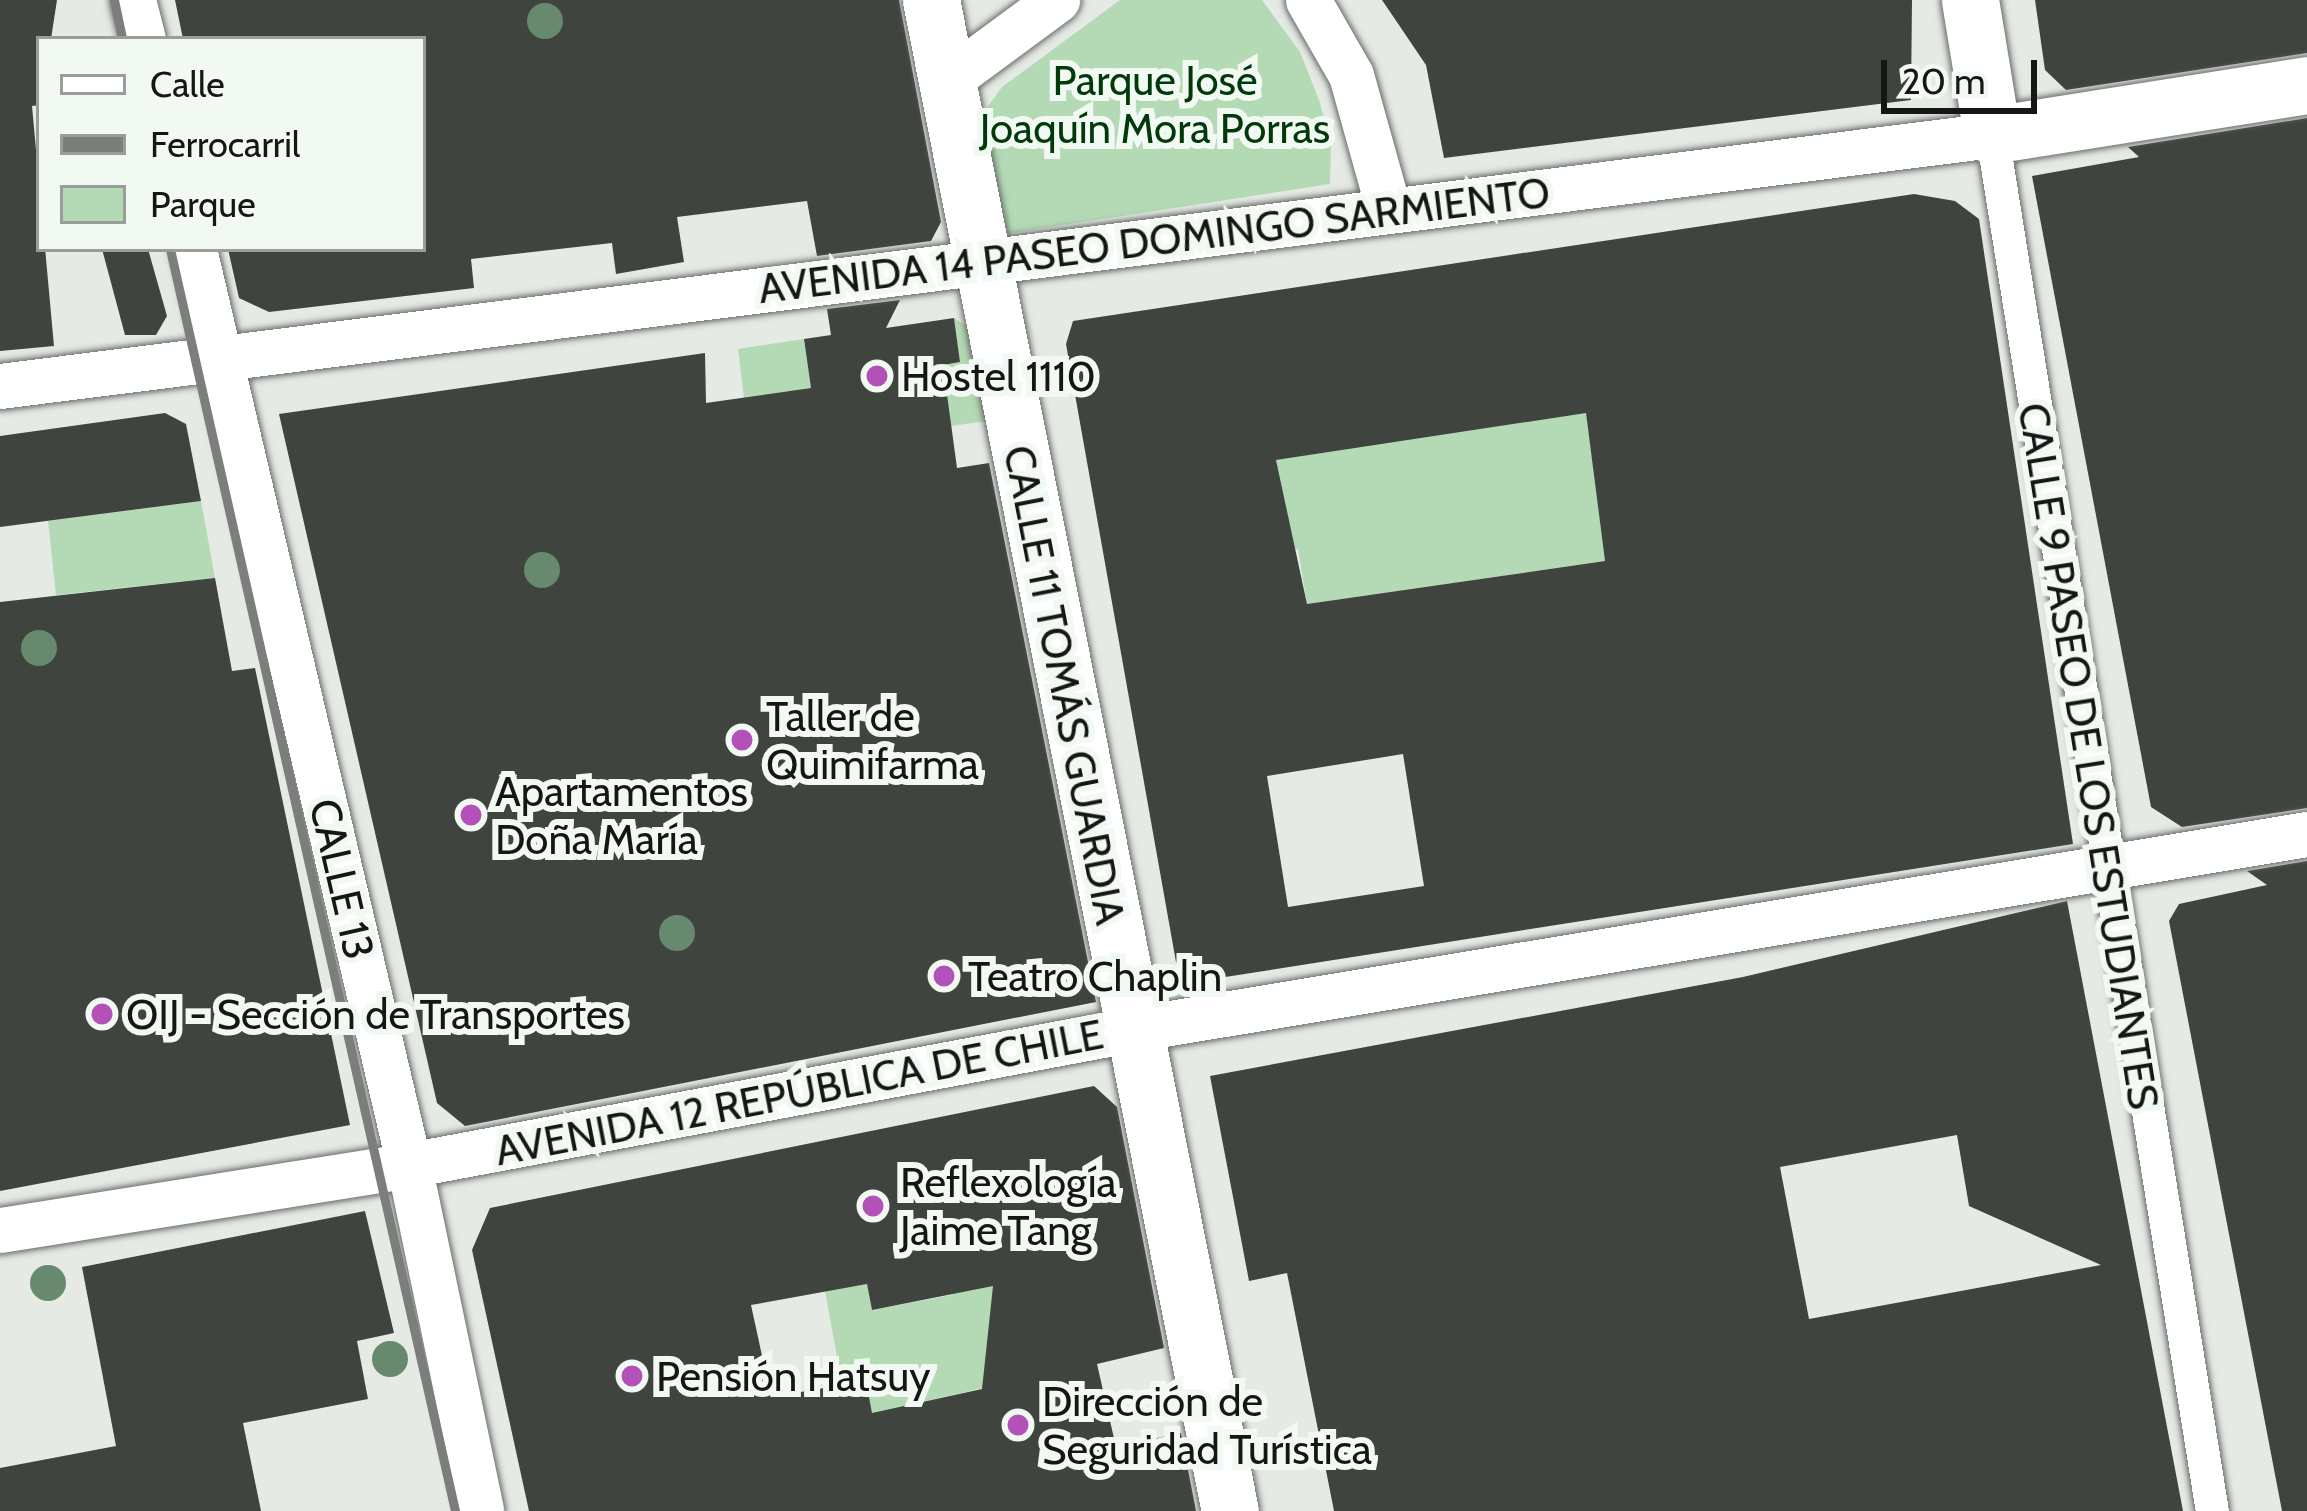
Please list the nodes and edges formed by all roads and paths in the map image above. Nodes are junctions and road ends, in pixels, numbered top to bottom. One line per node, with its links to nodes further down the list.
1 (134, 0): 6 (street)
2 (931, 0): 7 (street, CALLE 11 TOMÁS GUARDIA)
3 (1057, 0): 7 (street)
4 (1308, 0): 10 (street)
5 (1970, 0): 9 (street, CALLE 9 PASEO DE LOS ESTUDIANTES)
6 (142, 36)
7 (947, 81): 12 (street, CALLE 11 TOMÁS GUARDIA)
8 (2307, 85): 9 (street, AVENIDA 14 PASEO DOMINGO SARMIENTO)
9 (1992, 135): 10 (street, AVENIDA 14 PASEO DOMINGO SARMIENTO); 16 (street, CALLE 9 PASEO DE LOS ESTUDIANTES)
10 (1389, 211): 12 (street, AVENIDA 14 PASEO DOMINGO SARMIENTO)
11 (195, 252): 13 (street, CALLE 13)
12 (980, 262): 13 (street, AVENIDA 14 PASEO DOMINGO SARMIENTO); 17 (street, CALLE 11 TOMÁS GUARDIA)
13 (220, 357): 14 (street, AVENIDA 14 PASEO DOMINGO SARMIENTO); 18 (street, CALLE 13)
14 (0, 386)
15 (2307, 834): 16 (street, AVENIDA 12 REPÚBLICA DE CHILE)
16 (2107, 872): 17 (street, AVENIDA 12 REPÚBLICA DE CHILE); 22 (street, CALLE 9 PASEO DE LOS ESTUDIANTES)
17 (1134, 1029): 18 (street, AVENIDA 12 REPÚBLICA DE CHILE); 21 (street, CALLE 11 TOMÁS GUARDIA)
18 (409, 1166): 19 (street, AVENIDA 12 REPÚBLICA DE CHILE); 20 (street, CALLE 13)
19 (0, 1230)
20 (481, 1511)
21 (1230, 1511)
22 (2212, 1511)

